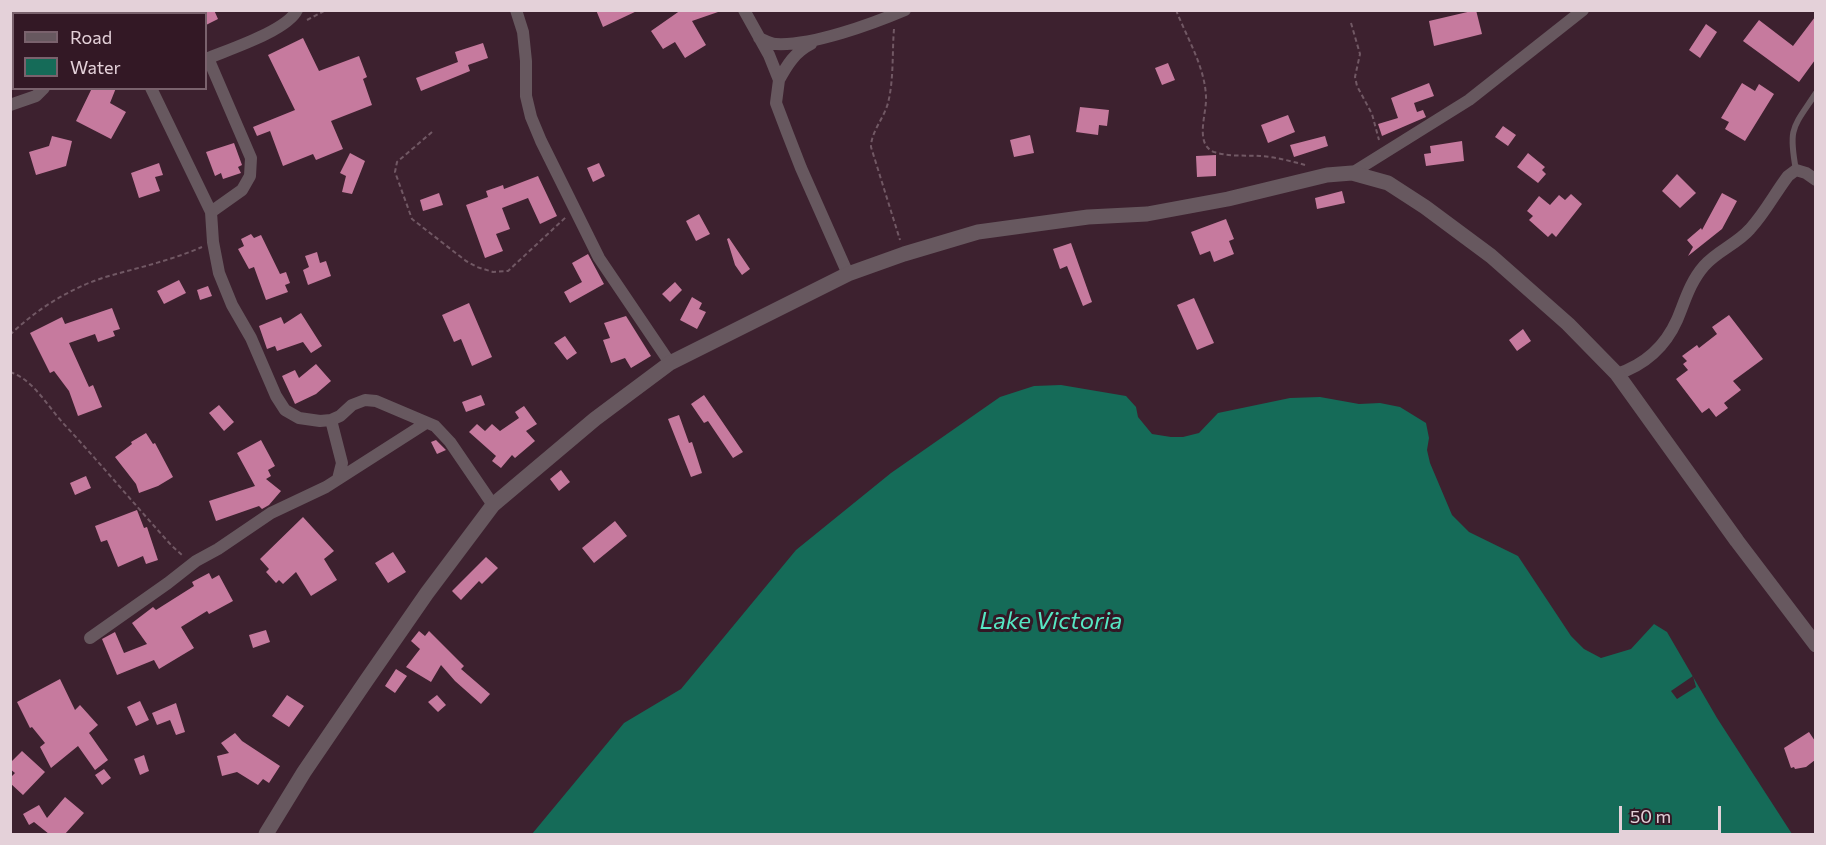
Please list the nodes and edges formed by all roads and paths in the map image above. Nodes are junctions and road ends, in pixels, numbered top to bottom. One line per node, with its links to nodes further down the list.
1 (297, 10): 10 (street)
2 (516, 10): 22 (street)
3 (744, 10): 8 (street)
4 (1176, 10): 20 (path)
5 (1583, 10): 17 (street)
6 (901, 12): 9 (street); 25 (path)
7 (1351, 23): 17 (path)
8 (759, 38): 9 (street); 11 (street)
9 (820, 39): 11 (street)
10 (207, 58): 23 (street)
11 (779, 80): 26 (street)
12 (42, 90): 15 (street)
13 (152, 90): 23 (street)
14 (1815, 93): 18 (lane)
15 (10, 105)
16 (432, 132): 22 (path)
17 (1379, 155): 19 (street)
18 (1796, 170): 21 (street); 30 (street)
19 (1352, 174): 20 (street); 30 (street)
20 (1327, 175): 25 (street)
21 (1815, 180)
22 (575, 209): 28 (street)
23 (212, 212): 24 (street)
24 (213, 242): 27 (path); 31 (street)
25 (904, 254): 26 (street)
26 (848, 274): 28 (street)
27 (10, 335)
28 (670, 363): 34 (street)
29 (10, 372): 35 (path)
30 (1617, 374): 37 (street)
31 (331, 420): 32 (street); 33 (street)
32 (426, 423): 33 (street); 34 (street)
33 (338, 479): 35 (street)
34 (493, 505): 38 (street)
35 (196, 561): 36 (street)
36 (90, 638)
37 (1815, 645)
38 (266, 834)

